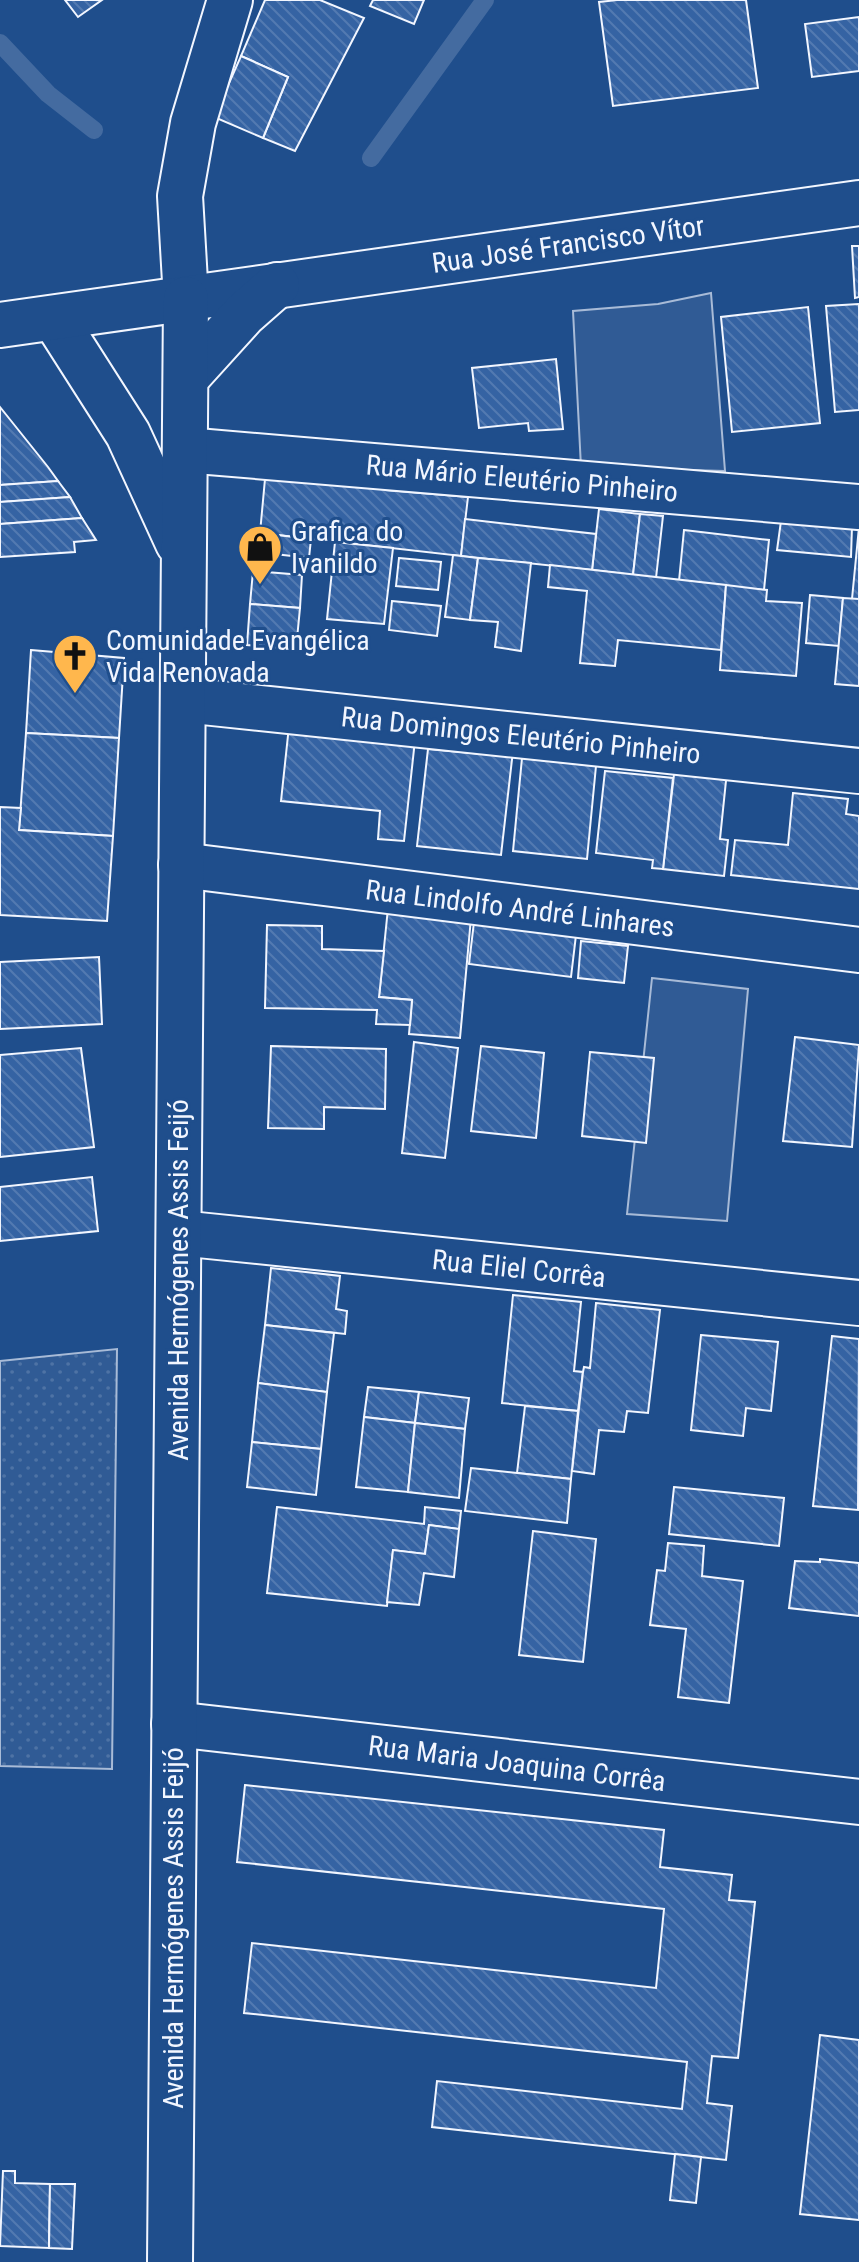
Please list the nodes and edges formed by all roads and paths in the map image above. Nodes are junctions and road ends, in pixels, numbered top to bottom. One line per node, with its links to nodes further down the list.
1 (230, 0): 4 (street, Avenida Hermógenes Assis Feijó)
2 (859, 203): 3 (street, Rua José Francisco Vítor)
3 (277, 285): 4 (street, Rua José Francisco Vítor); 7 (street)
4 (186, 299): 5 (street, Rua José Francisco Vítor); 7 (street, Avenida Hermógenes Assis Feijó)
5 (54, 318): 6 (street, Rua José Francisco Vítor); 10 (street)
6 (0, 325)
7 (186, 378): 8 (street, Avenida Hermógenes Assis Feijó)
8 (185, 450): 9 (street, Rua Mário Eleutério Pinheiro); 10 (street, Avenida Hermógenes Assis Feijó)
9 (859, 507)
10 (185, 560): 11 (street, Avenida Hermógenes Assis Feijó)
11 (184, 700): 12 (street, Rua Domingos Eleutério Pinheiro); 13 (street, Avenida Hermógenes Assis Feijó)
12 (859, 771)
13 (181, 865): 14 (street, Rua Lindolfo André Linhares); 15 (street, Avenida Hermógenes Assis Feijó)
14 (859, 950)
15 (179, 1233): 16 (street, Rua Eliel Corrêa); 17 (street, Avenida Hermógenes Assis Feijó)
16 (859, 1303)
17 (174, 1724): 18 (street, Rua Maria Joaquina Corrêa); 19 (street, Avenida Hermógenes Assis Feijó)
18 (859, 1802)
19 (170, 2262)

